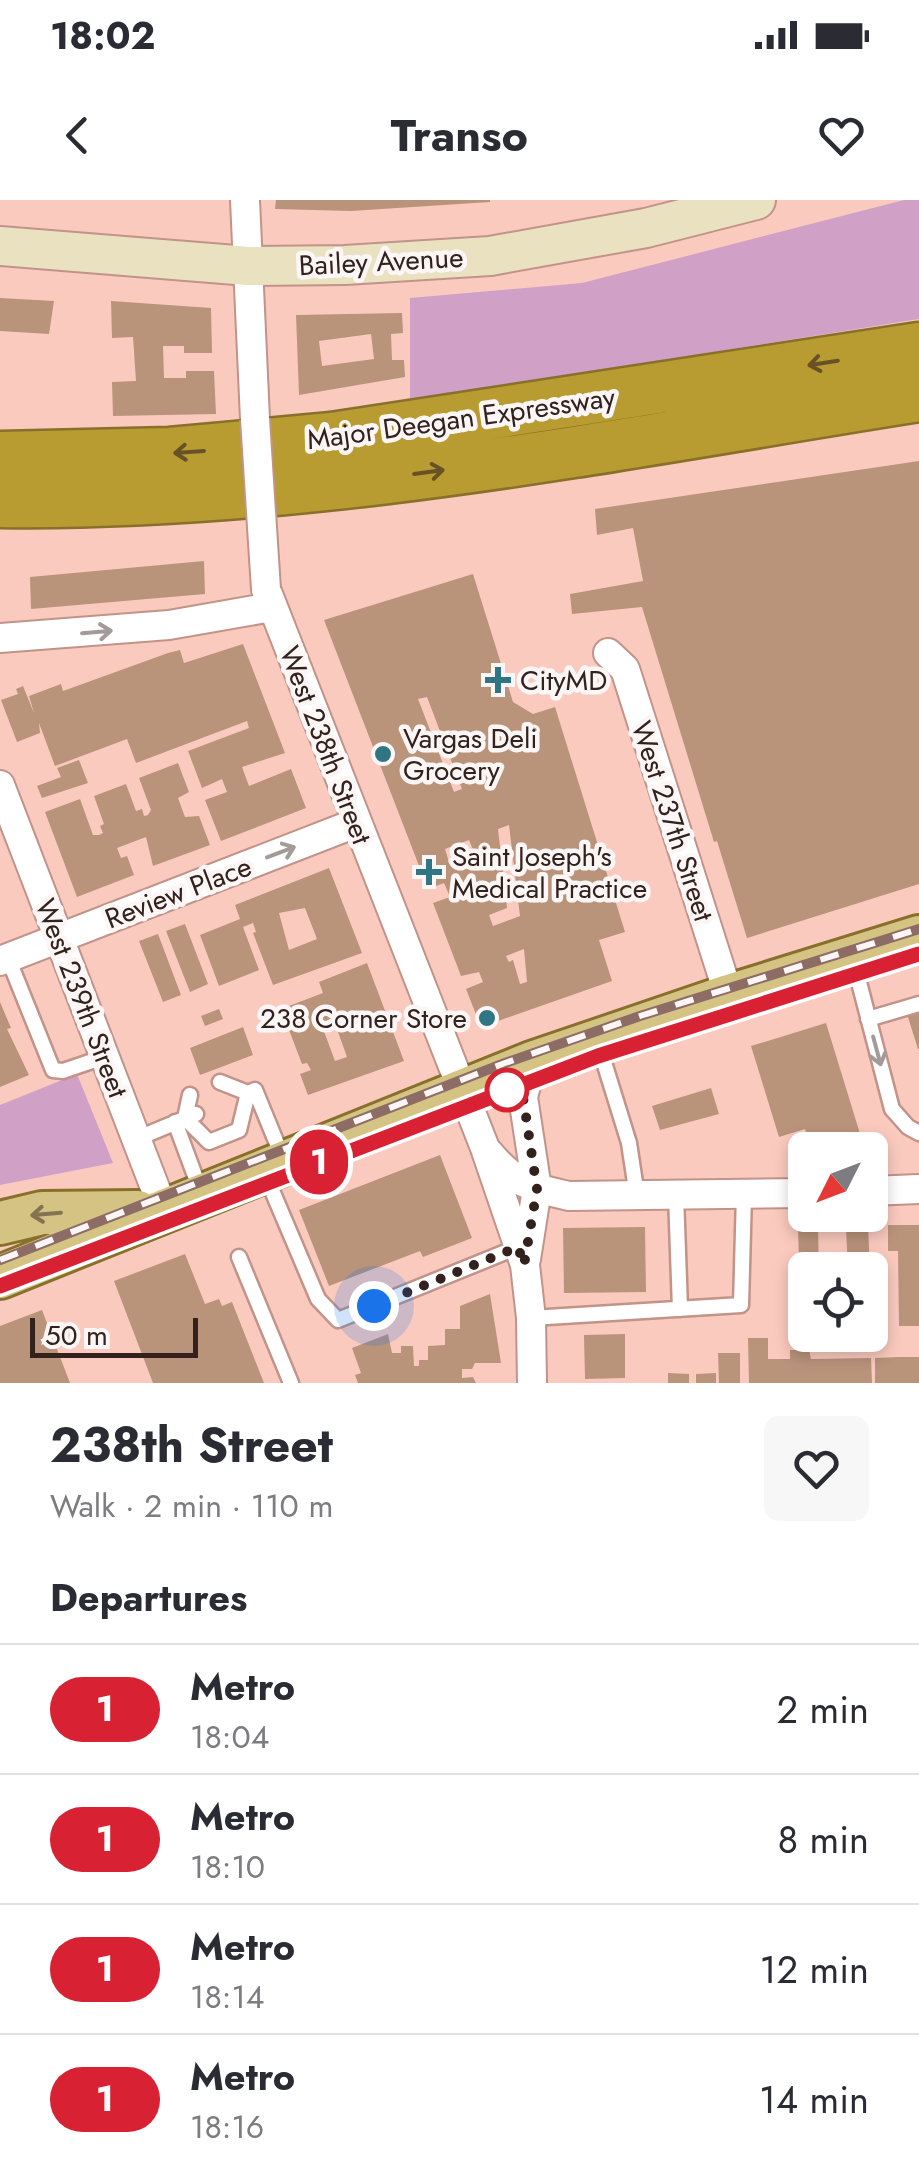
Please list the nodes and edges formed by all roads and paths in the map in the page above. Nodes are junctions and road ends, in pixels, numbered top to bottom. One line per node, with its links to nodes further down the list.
1 (245, 200): 5 (street, West 238th Street)
2 (756, 200): 3 (main road, Bailey Avenue)
3 (693, 208): 5 (main road, Bailey Avenue)
4 (0, 246): 5 (main road, Bailey Avenue)
5 (248, 266): 12 (street, West 238th Street, bridge)
6 (919, 348): 8 (highway, Major Deegan Expressway, one-way to 8)
7 (919, 396): 9 (highway, Major Deegan Expressway, one-way to 7)
8 (0, 456)
9 (333, 484): 10 (highway, Major Deegan Expressway); 11 (highway)
10 (0, 502)
11 (0, 533)
12 (269, 598): 13 (street, one-way to 12); 16 (street, West 238th Street)
13 (0, 638)
14 (608, 653): 21 (street, West 237th Street)
15 (0, 785): 18 (street, West 239th Street)
16 (356, 822): 18 (street, Review Place, one-way to 16); 28 (street, West 238th Street)
17 (919, 937): 19 (main road)
18 (59, 938): 20 (street, Review Place); 25 (street, West 239th Street)
19 (852, 958): 21 (main road); 23 (lane)
20 (4, 960): 25 (lane)
21 (729, 996): 24 (main road)
22 (919, 1004): 23 (lane)
23 (868, 1019): 33 (lane, one-way to 33)
24 (597, 1040): 26 (main road); 43 (lane)
25 (104, 1057): 34 (street, West 239th Street)
26 (532, 1062): 28 (main road); 37 (street, West 238th Street)
27 (220, 1082): 29 (lane)
28 (461, 1090): 35 (street, West 238th Street); 36 (main road)
29 (248, 1092): 31 (lane); 32 (lane); 36 (lane)
30 (190, 1096): 32 (lane)
31 (226, 1101)
32 (186, 1118): 34 (lane); 44 (lane)
33 (919, 1133)
34 (136, 1139): 44 (street, West 239th Street)
35 (484, 1148): 37 (street); 46 (street, West 238th Street)
36 (274, 1166): 44 (main road); 46 (lane)
37 (537, 1189): 43 (street); 46 (street, West 238th Street)
38 (919, 1189): 39 (street)
39 (888, 1190)
40 (788, 1193): 41 (street)
41 (744, 1194): 42 (street); 49 (lane)
42 (676, 1195): 43 (street); 49 (lane)
43 (638, 1196)
44 (183, 1203): 45 (main road, one-way to 45); 48 (main road)
45 (0, 1223)
46 (521, 1256): 50 (street, West 238th Street)
47 (239, 1257): 51 (lane)
48 (0, 1277)
49 (680, 1309): 50 (lane)
50 (531, 1318): 52 (street, West 238th Street)
51 (291, 1383)
52 (532, 1383)

